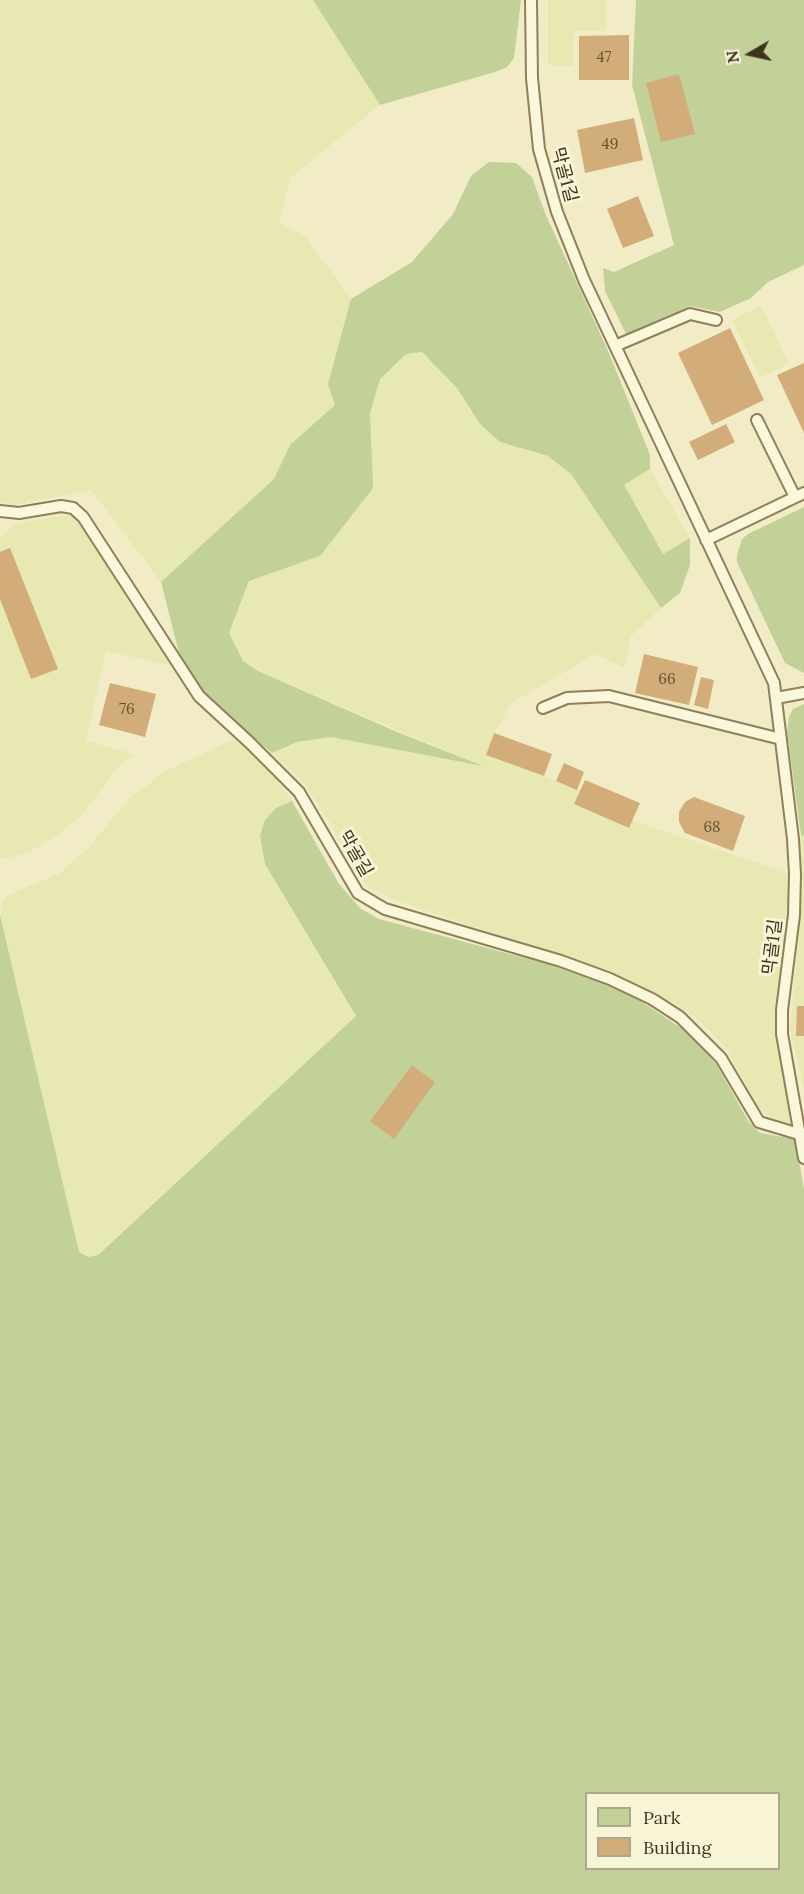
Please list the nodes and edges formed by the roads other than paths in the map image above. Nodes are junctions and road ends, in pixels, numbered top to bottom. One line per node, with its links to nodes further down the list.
1 (531, 0): 3 (lane, 막골1길)
2 (716, 320): 3 (lane)
3 (615, 346): 7 (lane, 막골1길)
4 (757, 420): 5 (lane)
5 (800, 495): 7 (lane)
6 (0, 511): 12 (lane, 막골길)
7 (706, 540): 9 (lane, 막골1길)
8 (804, 693): 9 (lane)
9 (776, 698): 11 (lane, 막골1길)
10 (543, 708): 11 (lane)
11 (781, 739): 12 (lane, 막골1길)
12 (800, 1134): 13 (lane, 막골1길)
13 (804, 1158)

